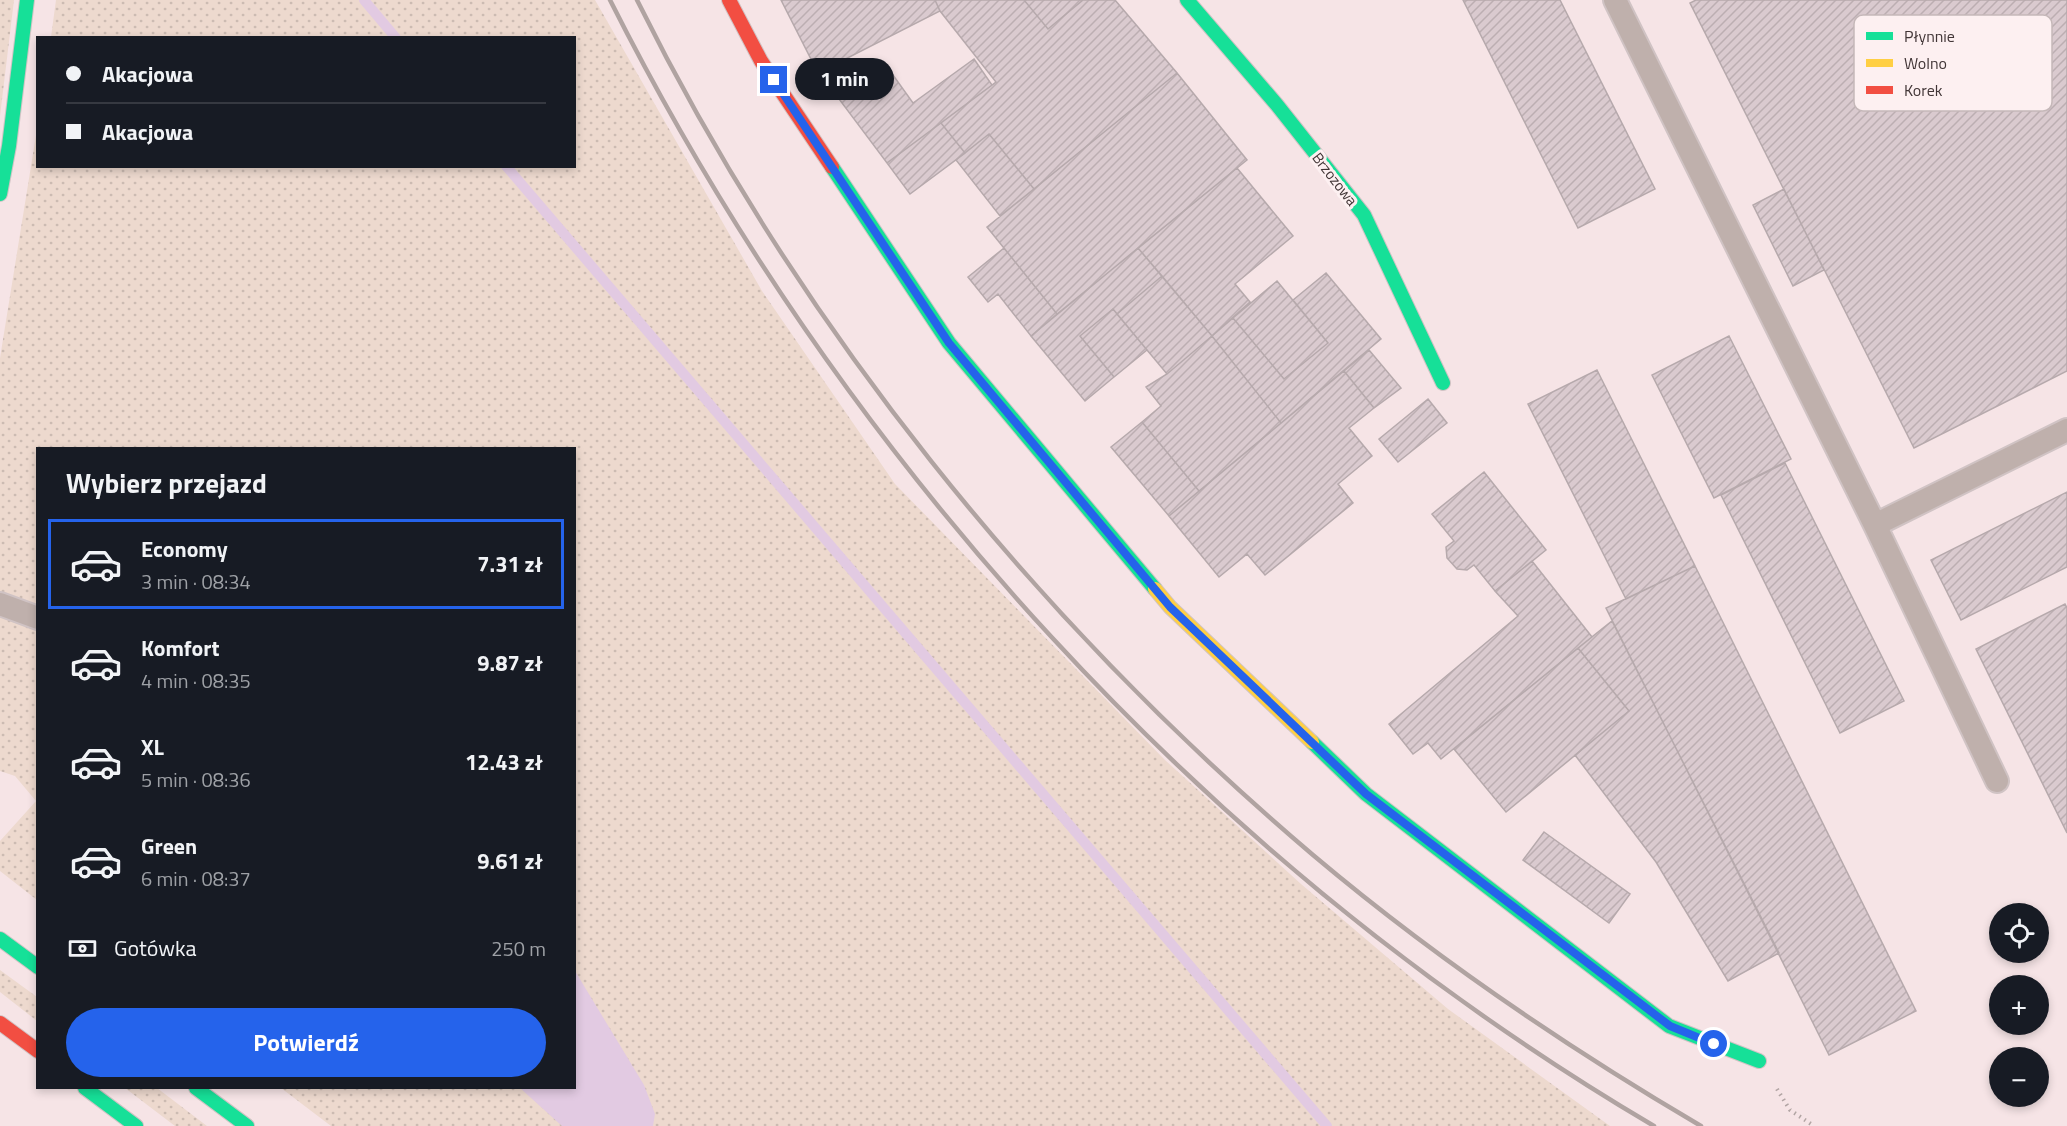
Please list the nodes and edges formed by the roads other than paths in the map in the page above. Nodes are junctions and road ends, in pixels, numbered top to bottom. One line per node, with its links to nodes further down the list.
1 (27, 0): 5 (main road)
2 (729, 0): 16 (main road)
3 (1187, 0): 6 (main road, Brzozowa)
4 (1615, 0): 8 (lane)
5 (0, 194)
6 (1443, 383)
7 (2067, 430): 8 (lane)
8 (1875, 525): 11 (lane)
9 (0, 604): 10 (lane)
10 (36, 617)
11 (1997, 781)
12 (0, 939): 13 (main road)
13 (36, 966)
14 (0, 1023): 15 (main road)
15 (36, 1050)
16 (1759, 1061)
17 (86, 1089): 19 (main road)
18 (197, 1089): 20 (main road)
19 (136, 1126)
20 (247, 1126)

